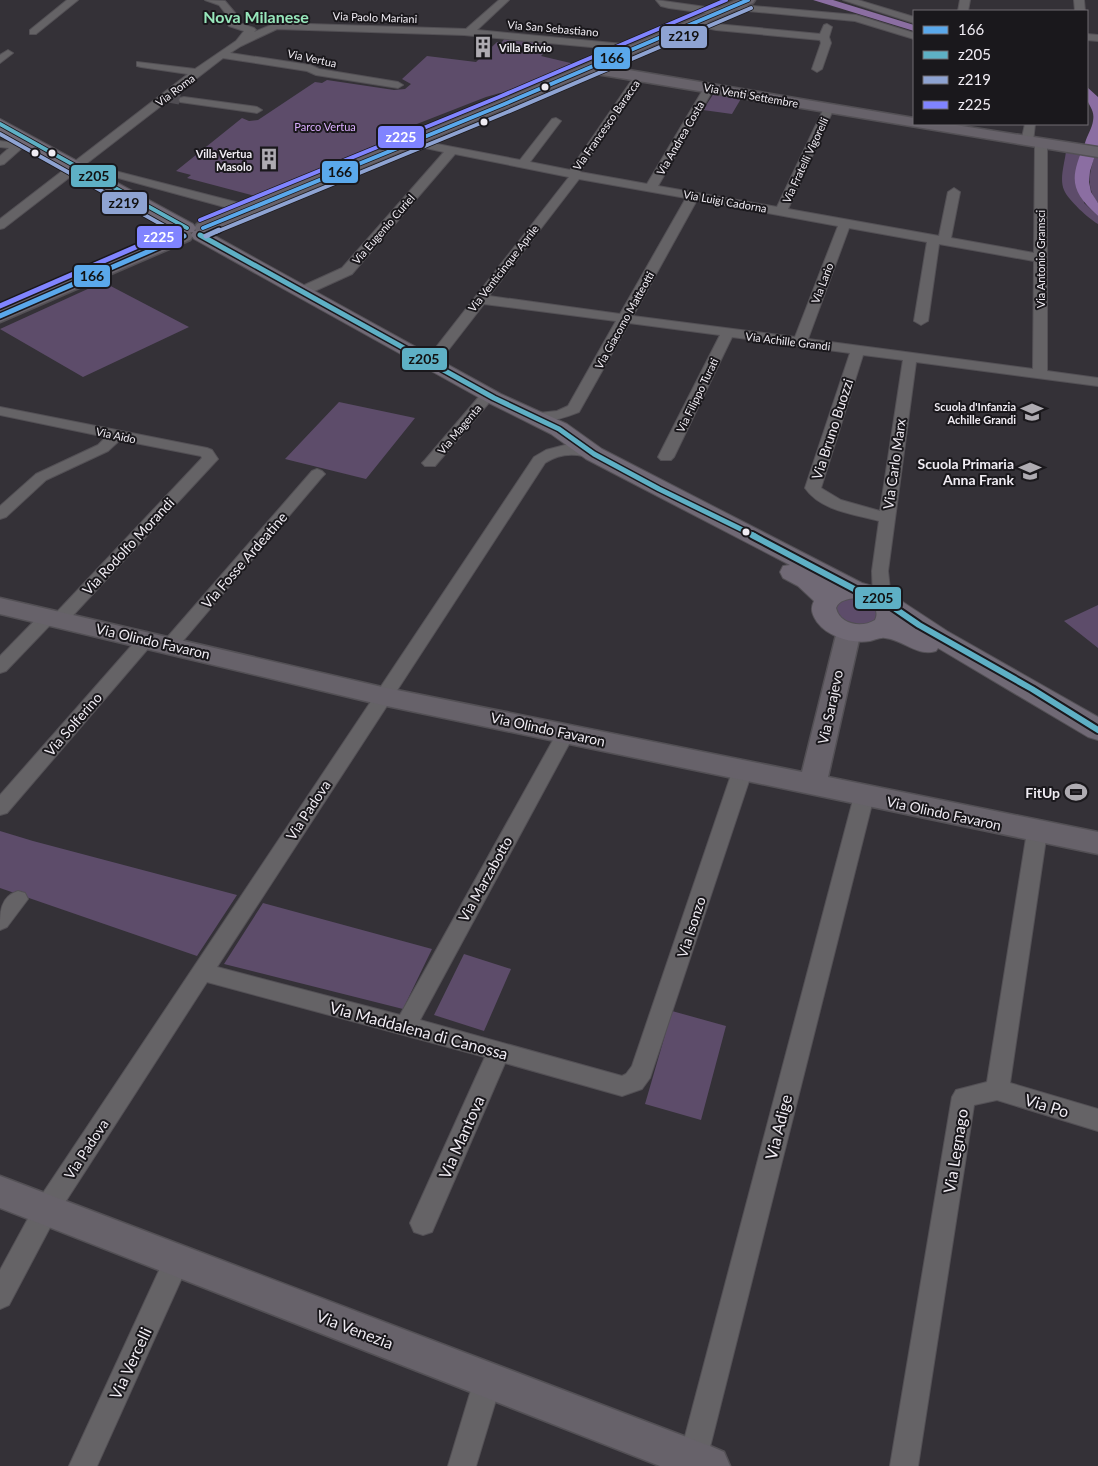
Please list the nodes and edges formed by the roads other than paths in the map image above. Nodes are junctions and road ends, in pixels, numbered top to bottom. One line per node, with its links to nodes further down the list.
1 (73, 0): 13 (street)
2 (210, 0): 16 (street)
3 (504, 0): 12 (street)
4 (661, 0): 7 (street)
5 (748, 0): 7 (street)
6 (848, 0): 9 (street)
7 (725, 10): 8 (street); 10 (street)
8 (831, 17): 14 (street); 15 (street)
9 (913, 20)
10 (694, 22): 15 (street); 17 (street)
11 (280, 25): 12 (street, Via Paolo Mariani); 16 (street, Via Roma)
12 (472, 30): 17 (street, Via San Sebastiano)
13 (34, 32)
14 (913, 36)
15 (824, 37): 23 (street)
16 (237, 44): 19 (street, Via Roma)
17 (634, 48): 22 (street)
18 (8, 53): 20 (street)
19 (222, 55): 24 (street, Via Roma); 26 (street, Via Vertua)
20 (0, 60)
21 (142, 64): 24 (street)
22 (589, 68): 25 (street, Via Venti Settembre); 36 (street)
23 (817, 69)
24 (197, 72): 43 (street, Via Roma)
25 (640, 76): 27 (street, Via Venti Settembre); 44 (street, Via Francesco Baracca)
26 (398, 85)
27 (709, 88): 29 (street, Via Venti Settembre); 45 (street, Via Andrea Costa)
28 (184, 100): 30 (street)
29 (829, 108): 32 (street, Via Venti Settembre); 49 (street, Via Fratelli Vigorelli)
30 (257, 110)
31 (556, 121): 42 (street)
32 (913, 123)
33 (0, 124): 43 (main road)
34 (927, 125): 37 (street)
35 (1030, 125): 37 (street, Via Antonio Gramsci)
36 (411, 142): 39 (street, Via Luigi Cadorna); 48 (street)
37 (1034, 143): 40 (street); 54 (street, Via Antonio Gramsci)
38 (0, 144): 41 (street)
39 (452, 150): 42 (street, Via Luigi Cadorna); 55 (street, Via Eugenio Curiel)
40 (1098, 152)
41 (0, 162)
42 (523, 164): 44 (street, Via Luigi Cadorna)
43 (80, 168): 48 (street); 51 (street, Via Roma); 52 (main road)
44 (574, 174): 45 (street, Via Luigi Cadorna); 56 (street, Via Venticinque Aprile)
45 (651, 188): 47 (street, Via Luigi Cadorna)
46 (954, 192): 53 (street)
47 (693, 196): 49 (street, Via Luigi Cadorna); 58 (street, Via Giacomo Matteotti)
48 (247, 210): 52 (street)
49 (781, 211): 50 (street, Via Luigi Cadorna)
50 (845, 223): 53 (street, Via Luigi Cadorna); 61 (street, Via Lario)
51 (0, 225)
52 (194, 232): 55 (main road); 57 (street)
53 (939, 240): 54 (street, Via Luigi Cadorna); 59 (street)
54 (1039, 258): 65 (street, Via Antonio Gramsci)
55 (303, 292): 64 (main road)
56 (479, 300): 58 (street, Via Achille Grandi); 64 (street, Via Venticinque Aprile)
57 (0, 316)
58 (624, 320): 60 (street, Via Achille Grandi); 69 (street, Via Giacomo Matteotti)
59 (921, 321)
60 (727, 334): 61 (street, Via Achille Grandi); 72 (street, Via Filippo Turati)
61 (800, 342): 62 (street, Via Achille Grandi)
62 (858, 350): 63 (street, Via Achille Grandi); 78 (street, Via Bruno Buozzi)
63 (910, 357): 65 (street, Via Achille Grandi); 78 (street, Via Carlo Marx)
64 (431, 363): 67 (main road)
65 (1040, 375): 66 (street, Via Achille Grandi)
66 (1098, 382)
67 (491, 396): 69 (main road); 71 (main road); 73 (street, Via Magenta)
68 (0, 411): 70 (street, Via Aido)
69 (535, 417): 71 (main road)
70 (116, 435): 74 (street, Via Aido); 77 (street)
71 (592, 453): 76 (main road); 88 (street, Via Padova)
72 (666, 457)
73 (430, 463)
74 (198, 473): 83 (street, Via Rodolfo Morandi)
75 (317, 474): 86 (street, Via Fosse Ardeatine)
76 (659, 489): 80 (main road); 81 (main road)
77 (0, 514)
78 (886, 518): 79 (street, Via Carlo Marx)
79 (880, 571): 81 (street, Via Carlo Marx)
80 (827, 599): 81 (main road); 84 (main road)
81 (873, 602): 84 (main road); 89 (main road); 91 (main road)
82 (0, 606): 83 (street, Via Olindo Favaron)
83 (54, 618): 85 (street, Via Olindo Favaron); 87 (street, Via Rodolfo Morandi)
84 (848, 631): 93 (street, Via Sarajevo)
85 (146, 640): 86 (street, Via Olindo Favaron); 95 (street, Via Solferino)
86 (170, 645): 88 (street, Via Olindo Favaron)
87 (0, 667)
88 (382, 696): 90 (street, Via Olindo Favaron); 100 (street, Via Padova)
89 (1098, 730)
90 (566, 733): 92 (street, Via Olindo Favaron); 101 (street, Via Marzabotto)
91 (1098, 735)
92 (743, 769): 93 (street, Via Olindo Favaron); 103 (street, Via Isonzo)
93 (813, 783): 94 (street, Via Olindo Favaron)
94 (864, 796): 96 (street, Via Olindo Favaron); 112 (street, Via Adige)
95 (0, 808)
96 (1037, 832): 97 (street, Via Olindo Favaron); 104 (street)
97 (1098, 844)
98 (18, 899): 99 (street)
99 (0, 921)
100 (202, 972): 101 (street, Via Maddalena di Canossa); 107 (street, Via Padova)
101 (395, 1023): 102 (street, Via Maddalena di Canossa)
102 (500, 1050): 103 (street, Via Maddalena di Canossa); 108 (street, Via Mantova)
103 (634, 1082)
104 (997, 1090): 105 (street, Via Po); 115 (street, Via Legnago)
105 (1098, 1120)
106 (0, 1192): 107 (street, Via Venezia)
107 (46, 1210): 109 (street, Via Venezia); 110 (street, Via Padova)
108 (423, 1222)
109 (177, 1260): 111 (street, Via Venezia); 113 (street, Via Vercelli)
110 (0, 1296)
111 (488, 1380): 112 (street, Via Venezia); 114 (street)
112 (701, 1462)
113 (83, 1466)
114 (462, 1466)
115 (904, 1466)

